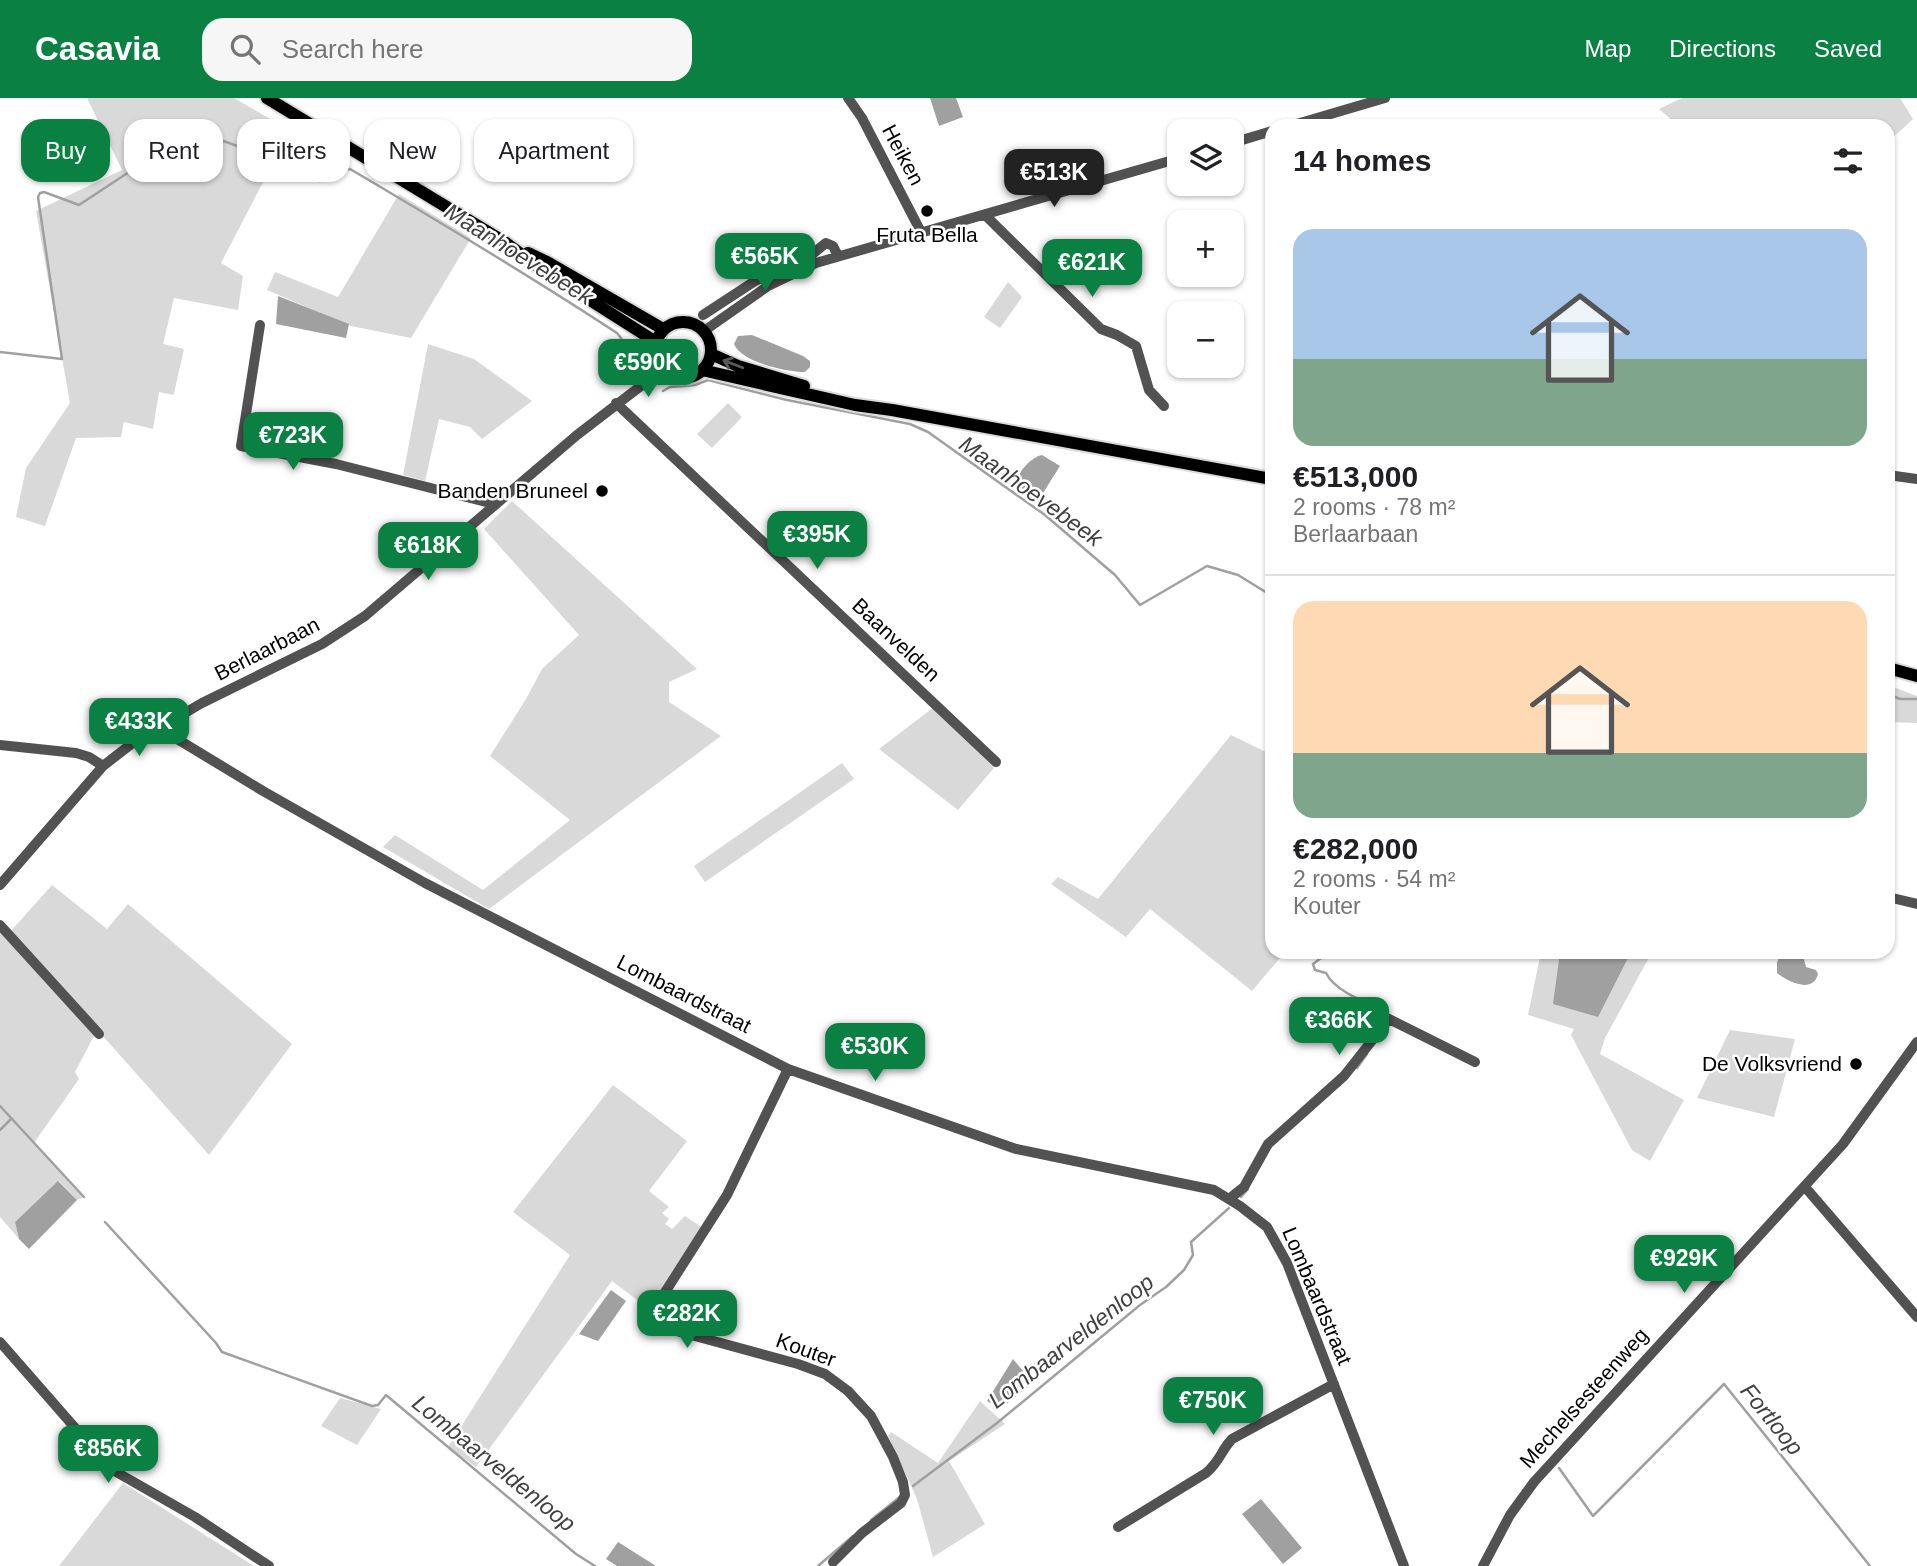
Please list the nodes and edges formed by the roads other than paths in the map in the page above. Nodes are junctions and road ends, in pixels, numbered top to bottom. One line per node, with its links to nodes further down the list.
1 (267, 98): 10 (main road)
2 (848, 98): 9 (street, Heiken)
3 (1385, 98): 4 (street)
4 (1314, 119)
5 (1265, 133): 6 (street)
6 (1244, 139)
7 (1167, 162): 8 (street)
8 (985, 215): 9 (street); 21 (street)
9 (921, 232): 11 (street)
10 (506, 243): 14 (main road); 16 (main road)
11 (838, 256): 12 (street); 15 (street)
12 (703, 315)
13 (260, 325): 26 (street)
14 (663, 329): 15 (main road); 16 (main road)
15 (704, 331): 17 (main road)
16 (656, 341): 18 (main road)
17 (711, 354): 19 (main road); 22 (main road, one-way to 17)
18 (663, 369): 19 (main road); 20 (street, Berlaarbaan)
19 (702, 370): 22 (main road)
20 (616, 403): 26 (street, Berlaarbaan); 31 (street, Baanvelden)
21 (1164, 406)
22 (892, 410): 24 (main road)
23 (1895, 476): 25 (street)
24 (1265, 479)
25 (1917, 480)
26 (494, 504): 29 (street, Berlaarbaan)
27 (1895, 670): 28 (main road)
28 (1917, 676)
29 (159, 727): 32 (street, Berlaarbaan); 40 (street, Lombaardstraat)
30 (0, 745): 32 (street)
31 (996, 762)
32 (103, 766): 33 (street, Berlaarbaan)
33 (0, 885)
34 (1895, 899): 35 (street)
35 (1917, 904)
36 (0, 925): 37 (street)
37 (99, 1034)
38 (1917, 1042): 41 (street, Mechelsesteenweg)
39 (1475, 1062): 42 (street)
40 (788, 1069): 42 (street, Lombaardstraat); 47 (street, Kouter)
41 (1805, 1187): 43 (street); 50 (street, Mechelsesteenweg)
42 (1230, 1199): 45 (street, Lombaardstraat)
43 (1917, 1317)
44 (0, 1342): 48 (street)
45 (1334, 1384): 46 (street, Lombaardstraat); 49 (street, Lombaardstraat)
46 (1118, 1528)
47 (833, 1562)
48 (269, 1566)
49 (1404, 1566)
50 (1483, 1566)

